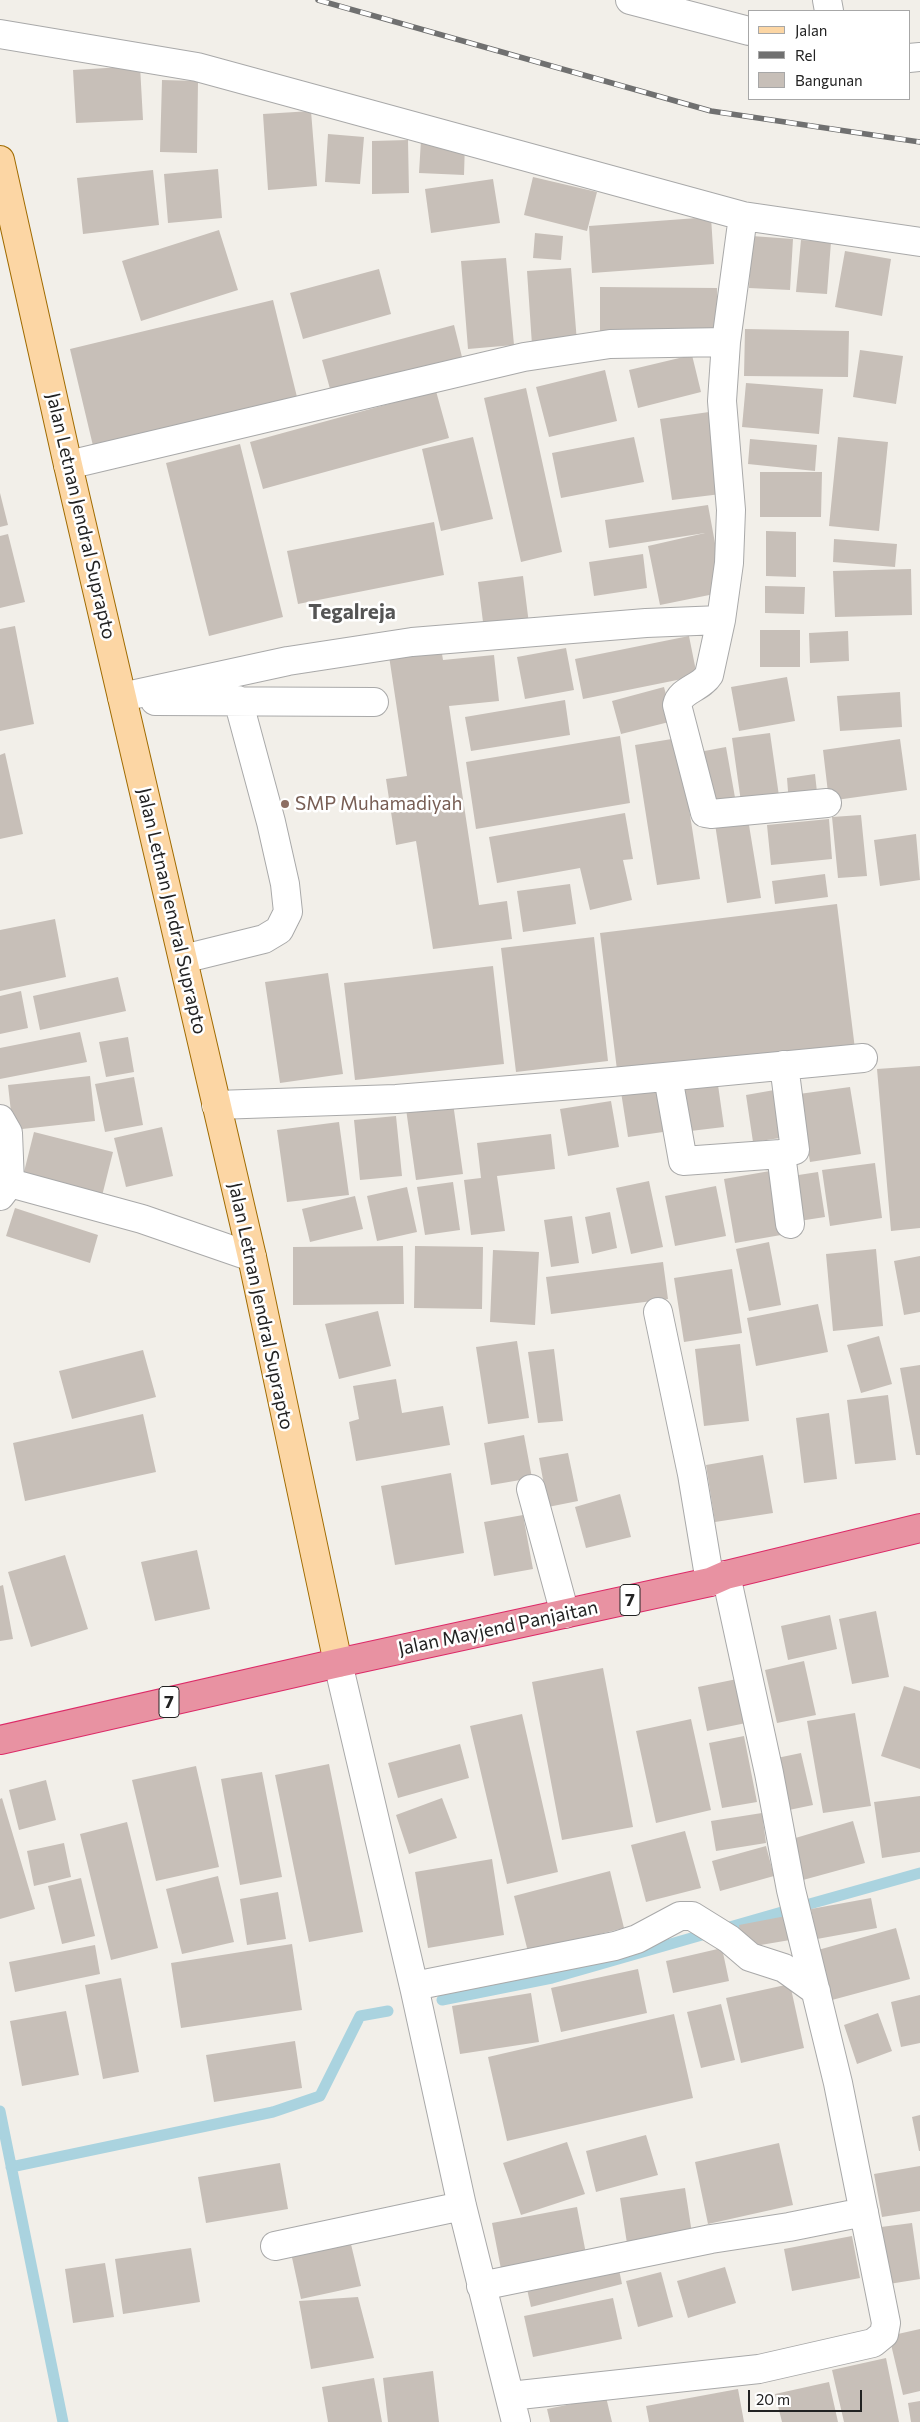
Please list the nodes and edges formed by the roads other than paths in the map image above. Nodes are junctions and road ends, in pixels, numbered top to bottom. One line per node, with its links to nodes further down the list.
1 (630, 0): 2 (street)
2 (748, 31)
3 (0, 34): 5 (street)
4 (0, 160): 8 (main road, Jalan Letnan Jendral Suprapto)
5 (743, 216): 6 (street); 7 (street)
6 (920, 242)
7 (726, 342): 8 (street); 9 (street)
8 (68, 465): 10 (main road, Jalan Letnan Jendral Suprapto)
9 (721, 620): 10 (street); 13 (street)
10 (123, 699): 11 (street); 14 (main road, Jalan Letnan Jendral Suprapto)
11 (238, 700): 12 (street); 14 (street)
12 (374, 702)
13 (827, 803)
14 (183, 959): 18 (main road, Jalan Letnan Jendral Suprapto)
15 (864, 1058): 16 (street)
16 (784, 1065): 17 (street); 20 (street)
17 (668, 1076): 18 (street); 20 (street)
18 (216, 1105): 23 (main road, Jalan Letnan Jendral Suprapto)
19 (0, 1118): 21 (street)
20 (781, 1154): 22 (street)
21 (5, 1190): 23 (street)
22 (790, 1224)
23 (252, 1257): 29 (main road, Jalan Letnan Jendral Suprapto)
24 (658, 1312): 27 (street)
25 (531, 1489): 28 (street)
26 (920, 1528): 27 (highway, Jalan Mayjend Panjaitan / 7)
27 (718, 1578): 28 (highway, Jalan Mayjend Panjaitan / 7); 32 (street)
28 (565, 1614): 29 (highway, Jalan Mayjend Panjaitan / 7)
29 (338, 1663): 30 (highway, 7); 31 (street)
30 (0, 1740)
31 (414, 1986): 32 (street); 33 (street)
32 (816, 1991): 34 (street)
33 (462, 2206): 35 (street); 36 (street)
34 (864, 2212): 36 (street); 37 (street)
35 (275, 2246)
36 (481, 2286): 37 (street)
37 (510, 2396): 38 (street)
38 (516, 2422)

